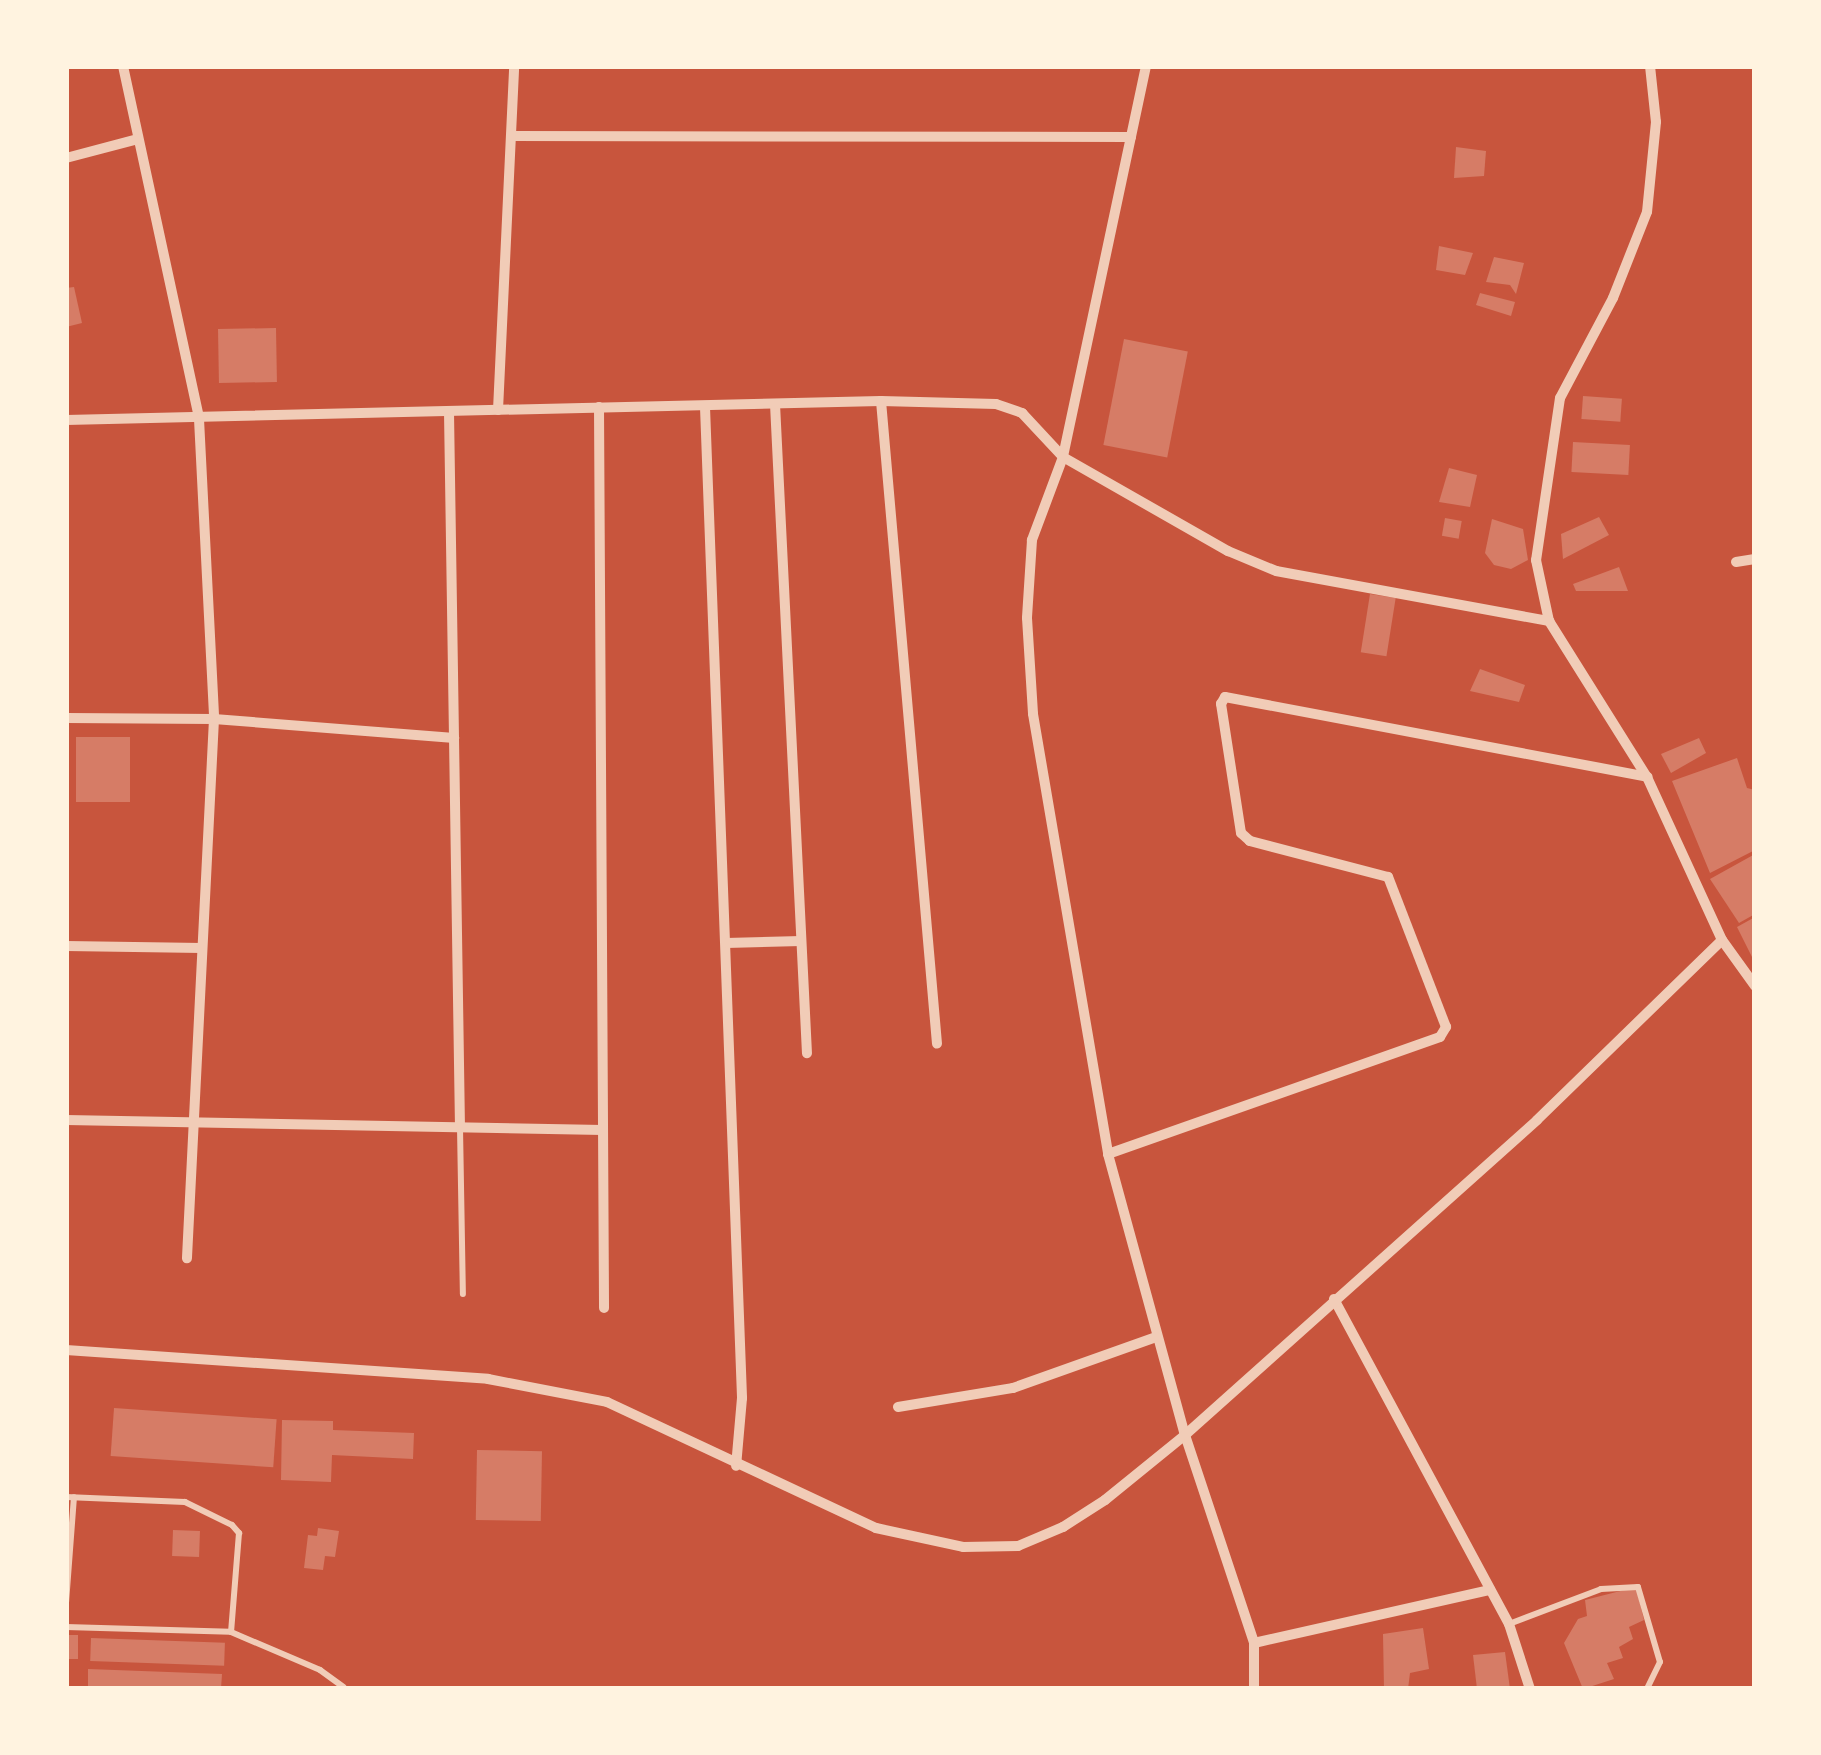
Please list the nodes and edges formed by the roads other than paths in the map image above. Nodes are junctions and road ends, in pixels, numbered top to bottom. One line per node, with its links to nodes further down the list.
1 (123, 66): 7 (street)
2 (514, 66): 5 (street)
3 (1146, 66): 6 (street)
4 (1649, 66): 20 (street)
5 (512, 136): 6 (street); 13 (street)
6 (1131, 137): 17 (street)
7 (138, 139): 8 (street); 15 (street)
8 (66, 158)
9 (880, 401): 10 (street); 17 (street); 31 (street)
10 (775, 404): 11 (street); 26 (street)
11 (705, 406): 12 (street); 27 (street)
12 (599, 407): 13 (street); 36 (street)
13 (498, 410): 14 (street)
14 (449, 412): 15 (street); 23 (street)
15 (199, 419): 16 (street); 22 (street)
16 (66, 420)
17 (1063, 458): 20 (street); 37 (street)
18 (1755, 559): 19 (street)
19 (1736, 562)
20 (1549, 621): 24 (street)
21 (66, 718): 22 (street)
22 (214, 719): 23 (street); 29 (street)
23 (454, 738): 35 (street)
24 (1647, 777): 25 (street); 37 (street)
25 (1722, 940): 30 (street); 40 (street)
26 (802, 941): 27 (street); 32 (street)
27 (726, 943): 46 (street)
28 (66, 946): 29 (street)
29 (202, 949): 34 (street)
30 (1753, 983)
31 (937, 1044)
32 (807, 1053)
33 (66, 1120): 34 (street)
34 (193, 1124): 35 (street); 38 (street)
35 (460, 1128): 36 (street); 39 (lane)
36 (603, 1130): 41 (street)
37 (1108, 1154): 42 (street)
38 (187, 1258)
39 (463, 1294)
40 (1334, 1298): 45 (street); 48 (street)
41 (604, 1308)
42 (1156, 1337): 44 (street); 45 (street)
43 (66, 1350): 46 (street)
44 (898, 1407)
45 (1185, 1435): 46 (street); 53 (street)
46 (736, 1466)
47 (70, 1497): 49 (lane); 52 (lane)
48 (1490, 1589): 50 (street); 53 (street)
49 (66, 1603)
50 (1508, 1624): 56 (street); 57 (lane)
51 (66, 1627): 52 (lane)
52 (231, 1632): 54 (lane)
53 (1254, 1642): 55 (street)
54 (343, 1687)
55 (1254, 1689)
56 (1530, 1689)
57 (1647, 1689)

